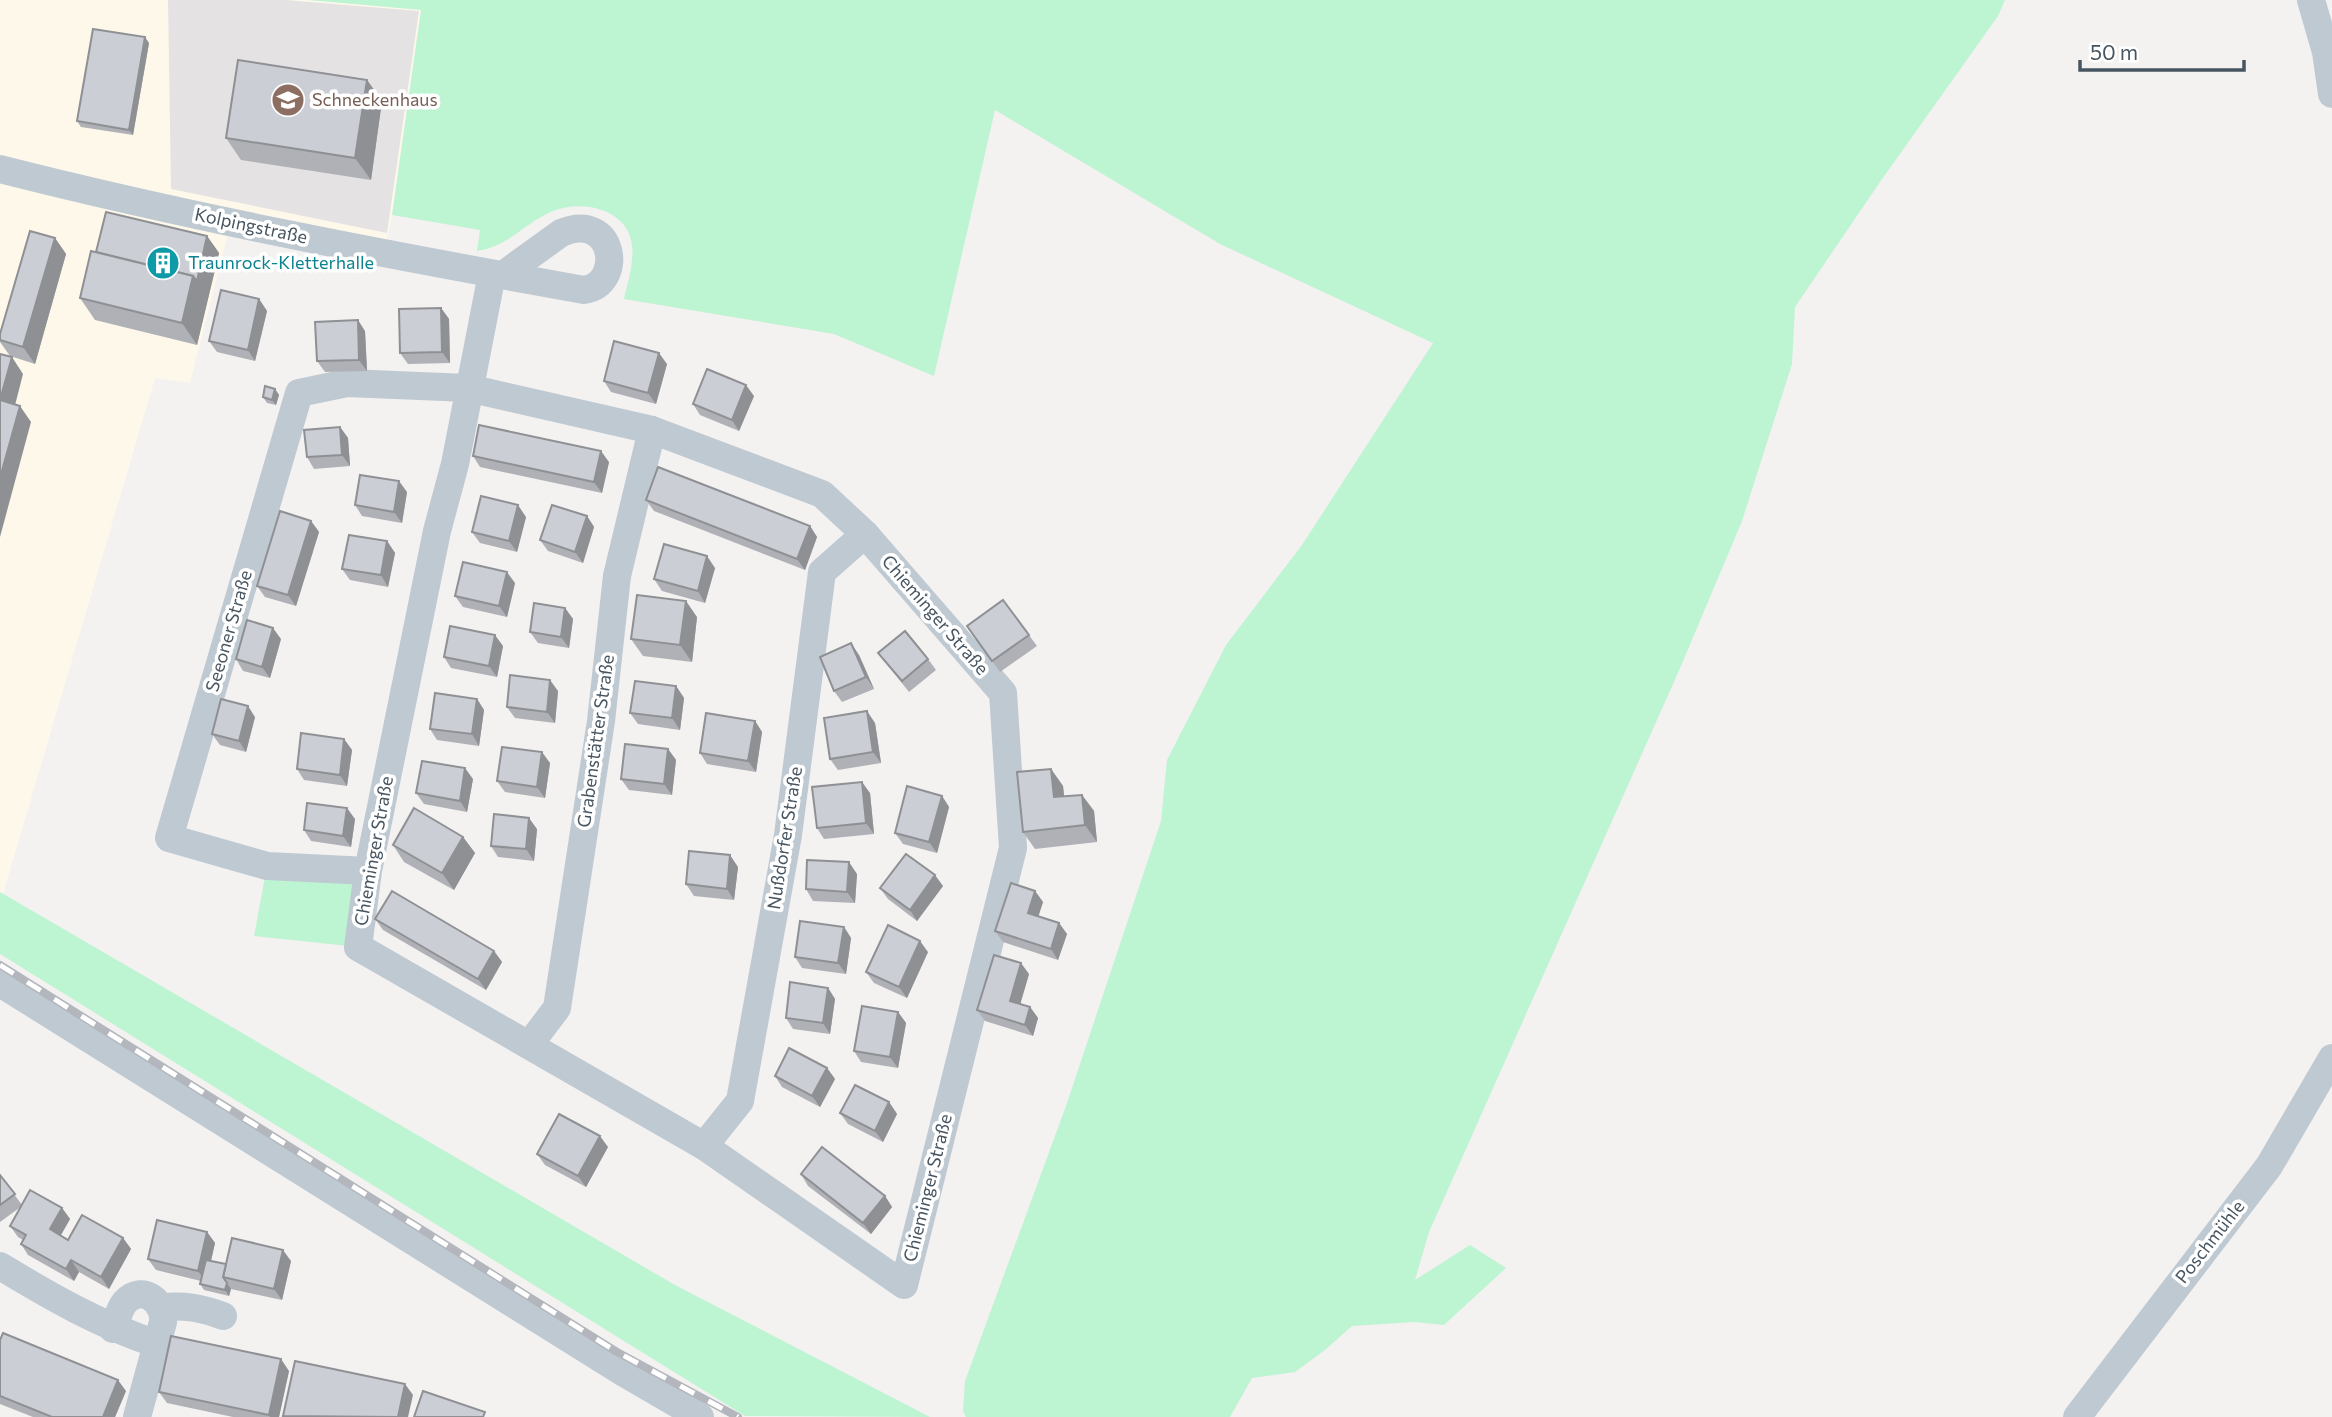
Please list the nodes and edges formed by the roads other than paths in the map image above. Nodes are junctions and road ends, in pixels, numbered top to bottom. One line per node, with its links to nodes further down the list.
1 (2311, 0): 2 (street)
2 (2329, 50): 3 (street)
3 (2332, 94)
4 (0, 169): 5 (street, Kolpingstraße)
5 (497, 275): 6 (street, Chieminger Straße)
6 (468, 388): 7 (street, Chieminger Straße); 9 (street, Chieminger Straße); 9 (street, Seeoner Straße)
7 (652, 430): 8 (street, Chieminger Straße); 11 (street, Grabenstätter Straße)
8 (864, 534): 13 (street, Nußdorfer Straße); 13 (street, Chieminger Straße)
9 (368, 871): 11 (street, Chieminger Straße)
10 (0, 983): 20 (street)
11 (529, 1045): 13 (street, Chieminger Straße)
12 (2332, 1058): 21 (street, Poschmühle)
13 (704, 1146)
14 (0, 1266): 17 (street)
15 (162, 1307): 16 (street); 17 (street); 18 (street)
16 (223, 1316)
17 (113, 1329): 18 (street)
18 (157, 1344): 19 (street)
19 (137, 1417)
20 (700, 1417)
21 (2077, 1417)

